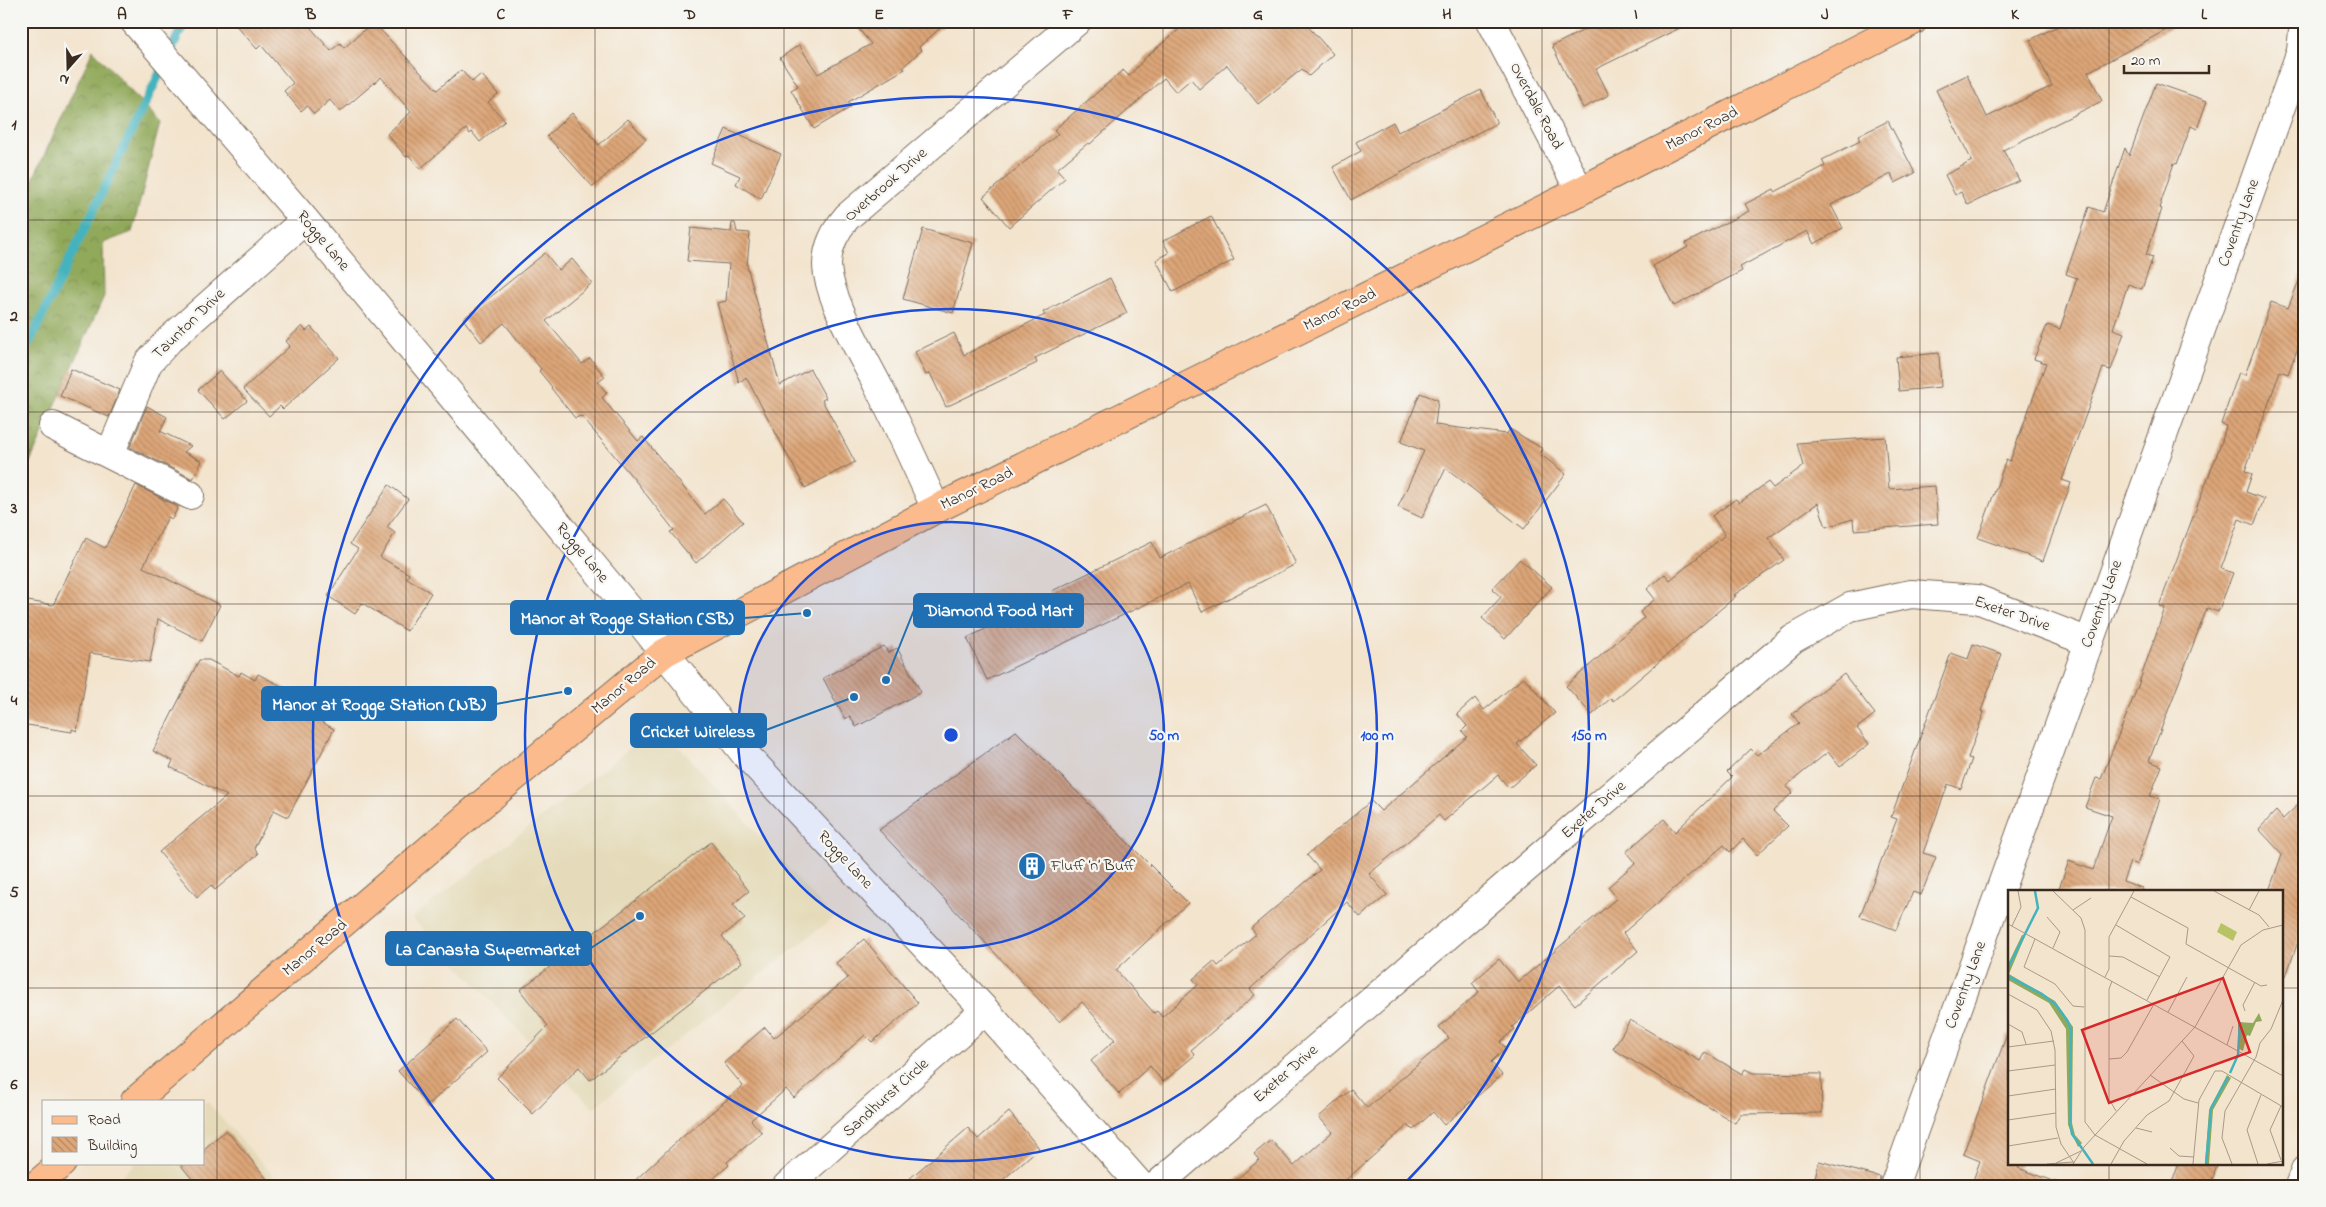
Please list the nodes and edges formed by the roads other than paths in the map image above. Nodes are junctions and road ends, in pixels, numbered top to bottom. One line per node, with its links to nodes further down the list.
1 (134, 21): 7 (street, Rogge Lane)
2 (1076, 21): 11 (street, Overbrook Drive)
3 (1491, 21): 6 (street, Overdale Road)
4 (1913, 21): 6 (main road, Manor Road)
5 (2304, 21): 12 (street, Coventry Lane)
6 (1580, 191): 11 (main road, Manor Road)
7 (305, 220): 9 (street, Taunton Drive); 13 (street, Rogge Lane)
8 (53, 426): 9 (street)
9 (110, 454): 10 (street)
10 (190, 494)
11 (936, 509): 13 (main road, Manor Road)
12 (2089, 642): 21 (street, Exeter Drive); 22 (street, Coventry Lane)
13 (664, 653): 14 (street, Rogge Lane); 15 (main road, Manor Road)
14 (986, 1010): 19 (street, Sandhurst Circle); 20 (street, Rogge Lane)
15 (136, 1100)
16 (61, 1164): 18 (main road)
17 (2305, 1170): 23 (street)
18 (36, 1186)
19 (788, 1186)
20 (1141, 1186)
21 (1156, 1186)
22 (1894, 1186)
23 (2299, 1186)

